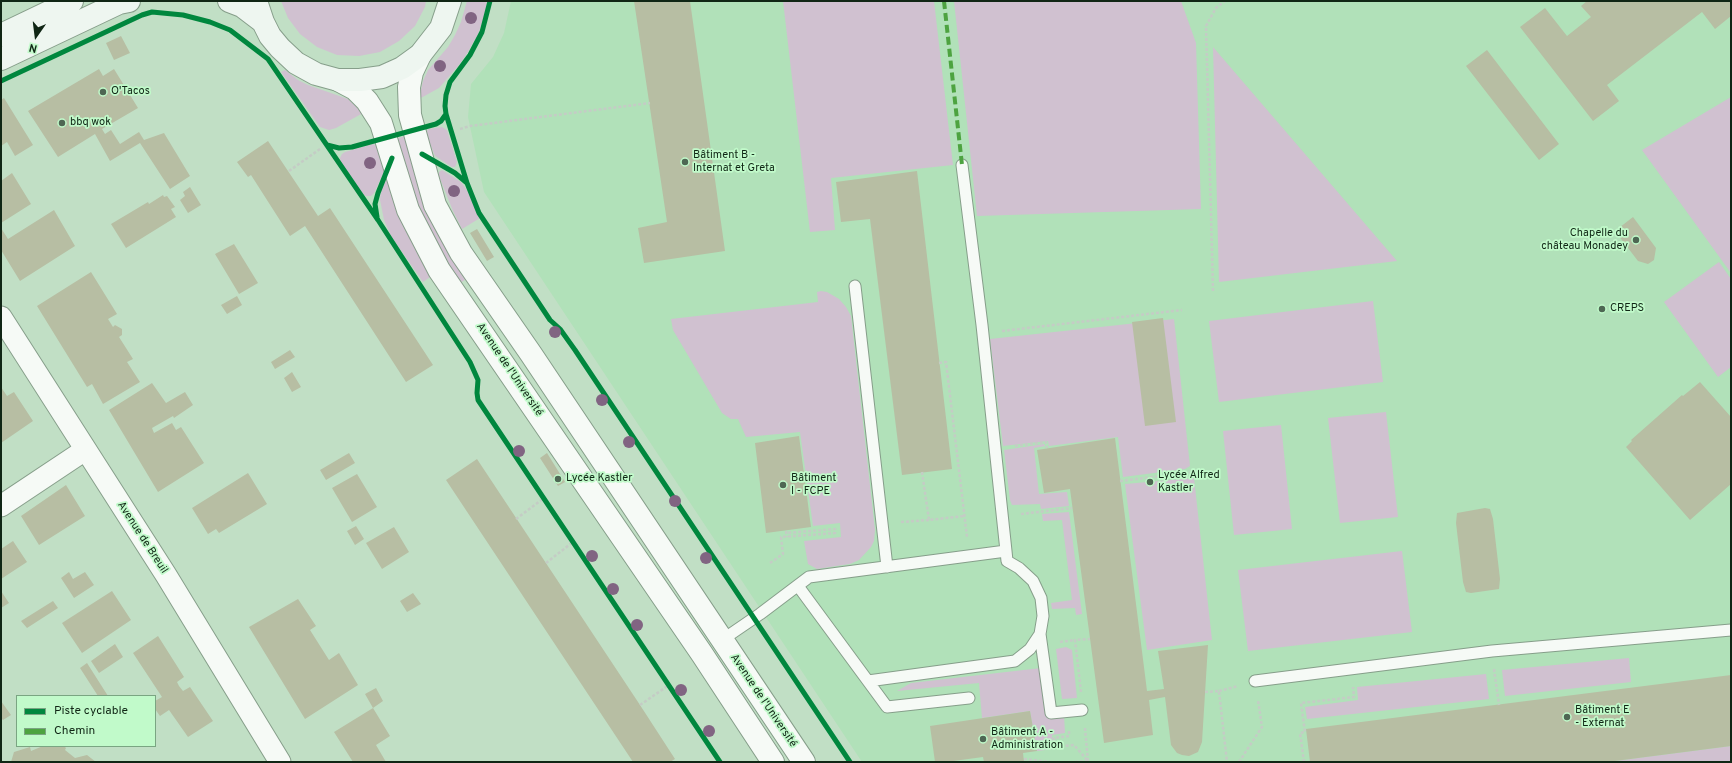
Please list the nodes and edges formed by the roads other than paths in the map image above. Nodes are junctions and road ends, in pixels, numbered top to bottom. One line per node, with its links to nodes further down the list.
1 (72, 1): 7 (main road)
2 (129, 1): 9 (main road)
3 (229, 1): 6 (main road)
4 (256, 1): 6 (main road)
5 (450, 1): 8 (main road)
6 (262, 22): 10 (main road)
7 (1, 35)
8 (420, 55): 10 (main road); 21 (street, Avenue de l'Université)
9 (1, 59)
10 (338, 80): 22 (street, Avenue de l'Université)
11 (962, 165): 16 (lane)
12 (855, 286): 17 (lane)
13 (1, 317): 14 (street, Avenue de Breuil)
14 (85, 450): 15 (street); 27 (street, Avenue de Breuil)
15 (1, 506)
16 (1006, 551): 17 (lane); 20 (lane)
17 (887, 567): 18 (lane)
18 (798, 586): 21 (lane); 23 (lane)
19 (1731, 630): 24 (lane)
20 (1040, 634): 23 (lane); 26 (lane)
21 (722, 640): 22 (street); 29 (street, Avenue de l'Université)
22 (702, 654): 28 (street, Avenue de l'Université)
23 (868, 681): 25 (lane)
24 (1255, 681)
25 (969, 698)
26 (1082, 710)
27 (280, 762)
28 (773, 762)
29 (804, 762)

